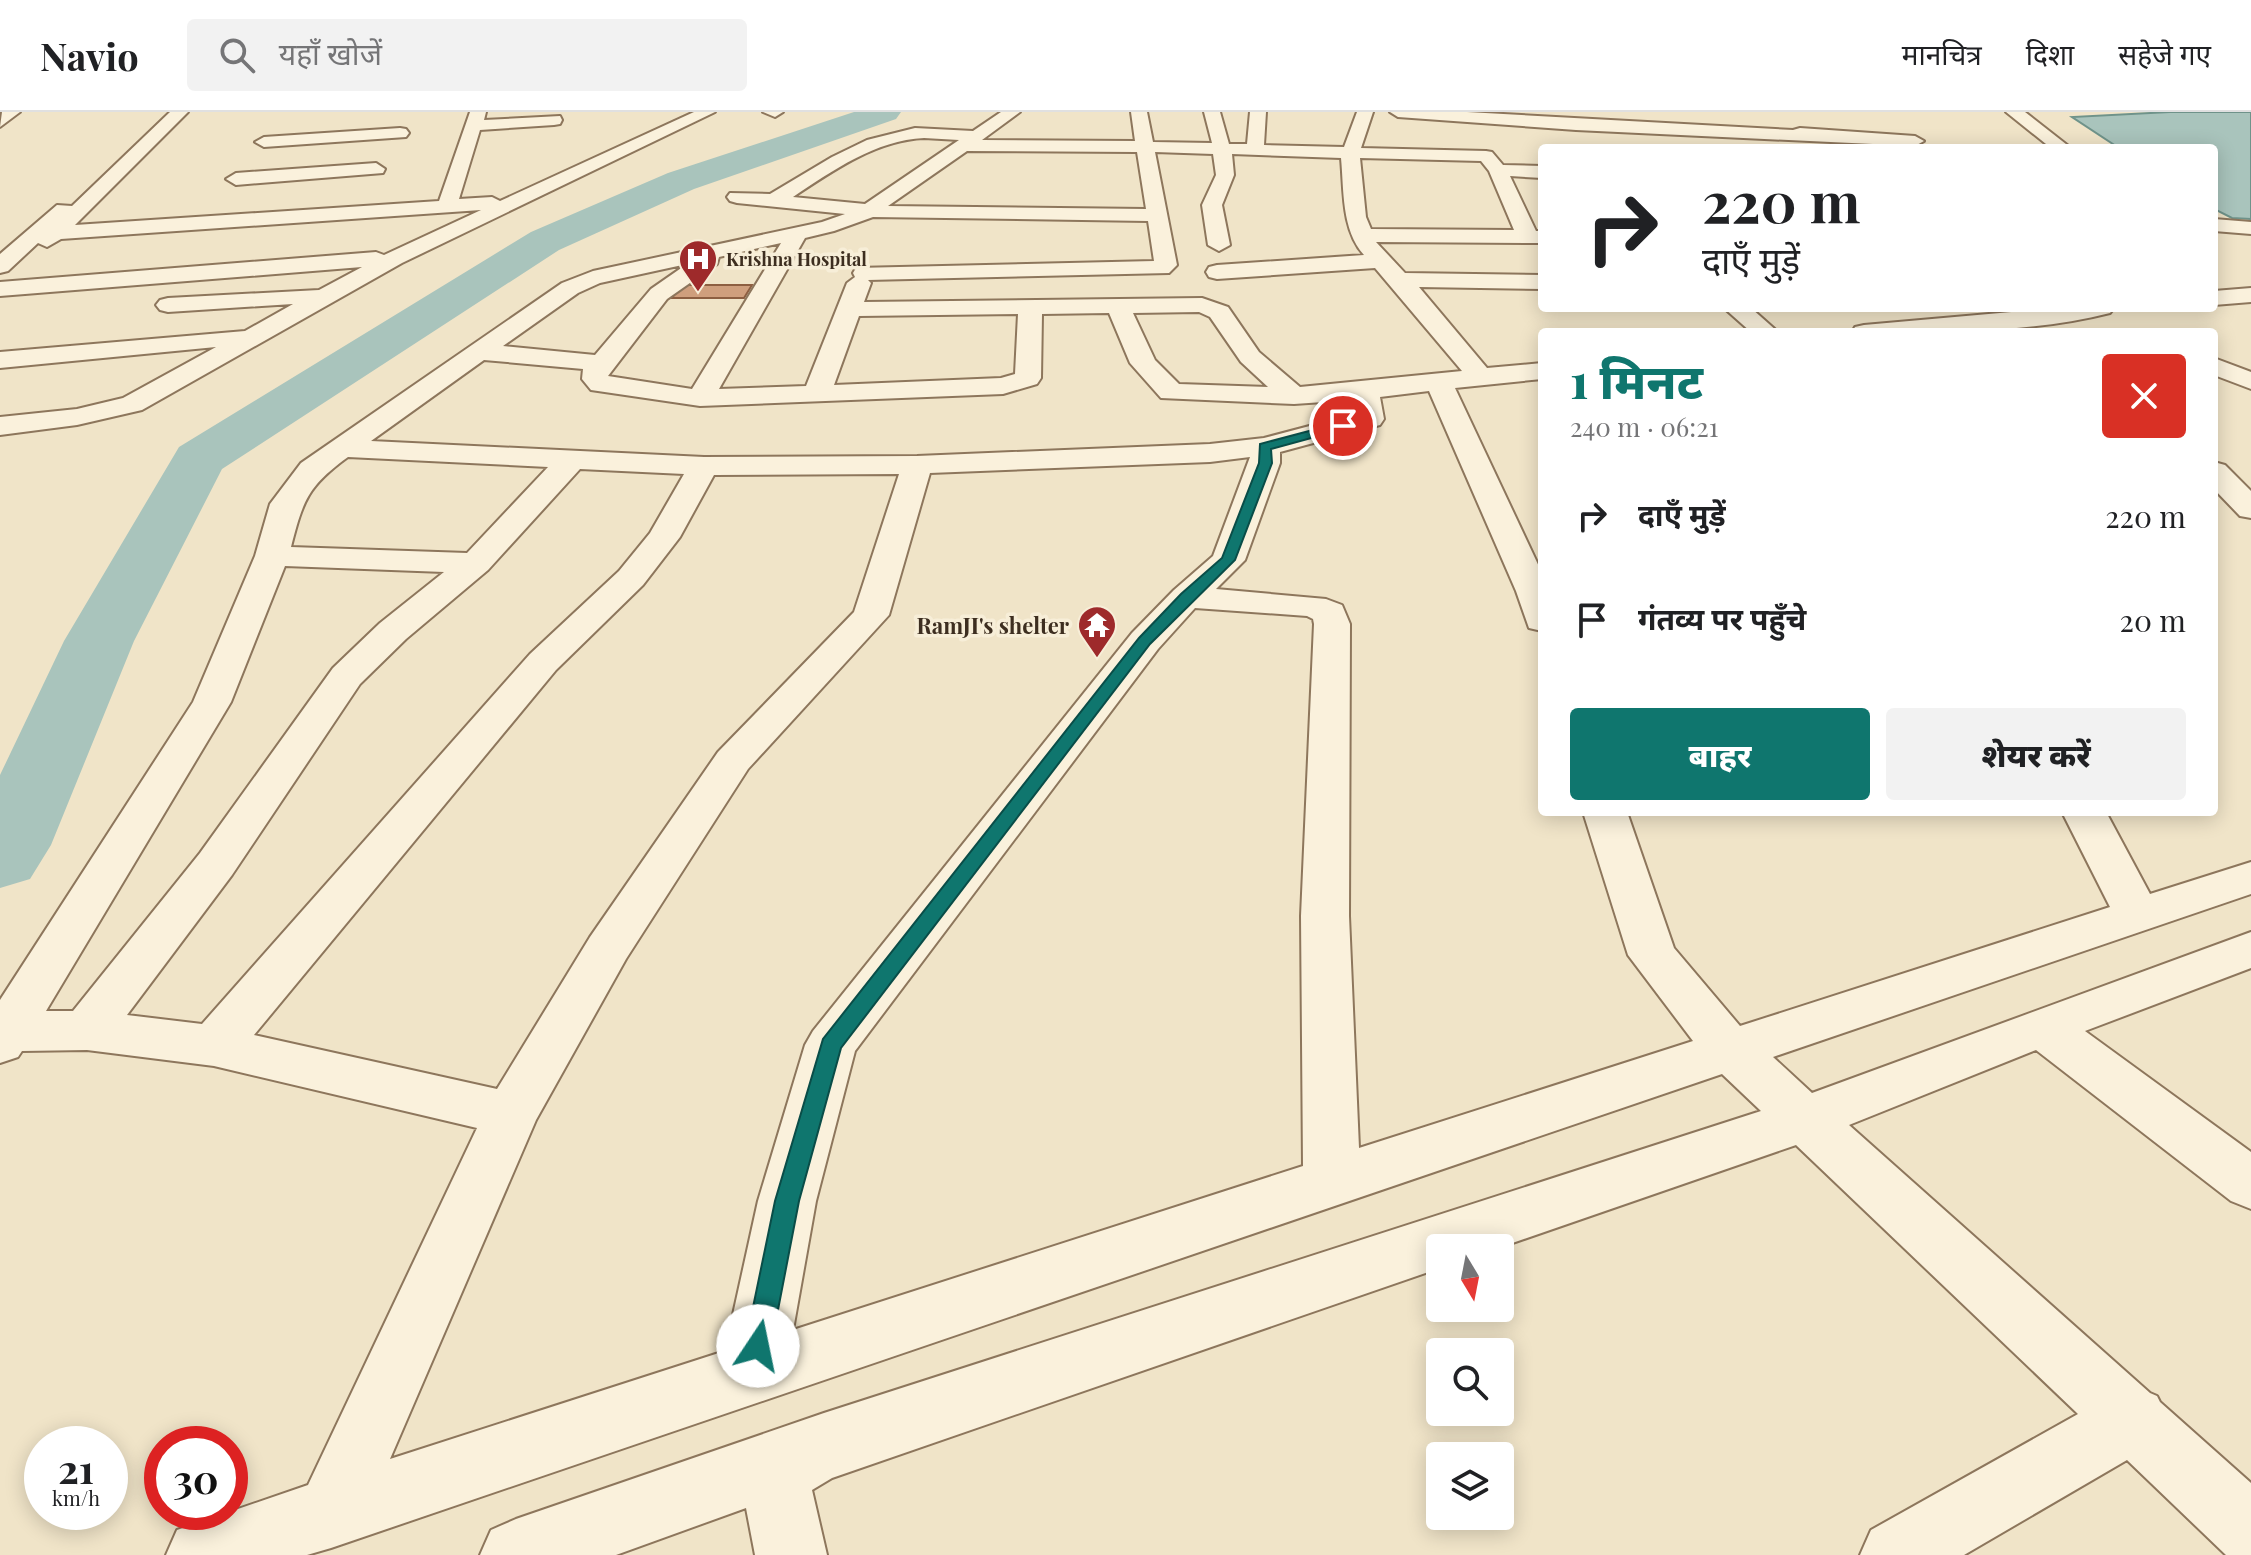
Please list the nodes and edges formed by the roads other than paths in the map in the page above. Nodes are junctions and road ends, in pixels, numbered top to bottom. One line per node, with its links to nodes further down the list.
1 (12, 112): 12 (street)
2 (162, 112): 57 (street)
3 (180, 112): 40 (street)
4 (707, 112): 37 (street)
5 (1212, 112): 25 (street)
6 (1258, 112): 26 (street)
7 (1365, 112): 28 (street)
8 (1398, 112): 22 (street)
9 (2014, 112): 24 (street)
10 (1787, 113): 19 (street)
11 (409, 114): 21 (street)
12 (0, 122)
13 (276, 122): 20 (street)
14 (554, 122): 17 (street)
15 (1899, 122): 23 (street)
16 (1576, 126): 19 (street); 22 (street)
17 (468, 132): 38 (street)
18 (1140, 135): 25 (street); 27 (street); 29 (street); 44 (street)
19 (1801, 139): 23 (street)
20 (264, 142): 21 (street); 30 (street)
21 (398, 143): 30 (street)
22 (1482, 143): 28 (street); 31 (street); 51 (street)
23 (1919, 144)
24 (2057, 144)
25 (1222, 149): 26 (street); 52 (street)
26 (1255, 150): 28 (street)
27 (966, 151): 36 (street); 50 (street)
28 (1350, 154): 49 (street)
29 (1101, 165)
30 (376, 169): 34 (street)
31 (1538, 170)
32 (1077, 187): 42 (street)
33 (990, 189): 43 (street)
34 (369, 191): 39 (street); 40 (street)
35 (737, 197): 36 (street)
36 (775, 200): 50 (street)
37 (510, 202): 38 (street); 54 (street)
38 (447, 205): 39 (street)
39 (361, 211): 41 (street)
40 (78, 212): 47 (street)
41 (334, 213): 47 (street); 56 (street)
42 (1069, 214): 43 (street); 44 (street)
43 (986, 215): 50 (street)
44 (1157, 215): 50 (street)
45 (2218, 225): 46 (street)
46 (2251, 228)
47 (55, 233): 62 (street)
48 (797, 234): 50 (street); 53 (street); 90 (street)
49 (1364, 235): 51 (street); 55 (street)
50 (869, 237): 69 (street)
51 (1535, 237)
52 (1219, 245)
53 (717, 249): 79 (street); 81 (street)
54 (394, 258): 56 (street); 64 (street)
55 (1379, 261): 58 (street); 60 (street)
56 (299, 265): 59 (street)
57 (0, 266)
58 (1217, 272)
59 (184, 274): 62 (street); 66 (street)
60 (1398, 280): 61 (street); 84 (street)
61 (1538, 282)
62 (0, 289)
63 (2251, 295): 65 (street)
64 (322, 296): 66 (street); 77 (street)
65 (2218, 298)
66 (158, 306): 78 (street)
67 (1030, 306): 68 (street); 69 (street); 88 (street)
68 (1118, 306): 89 (street); 89 (street)
69 (848, 309): 88 (street)
70 (1741, 312): 74 (street)
71 (2086, 312): 73 (street)
72 (1928, 316): 73 (street); 75 (street)
73 (2063, 318): 76 (street)
74 (1761, 328)
75 (1880, 328)
76 (2102, 328)
77 (254, 336): 78 (street); 91 (street)
78 (131, 346): 80 (street); 91 (street)
79 (480, 352): 81 (street); 94 (street)
80 (0, 360)
81 (603, 363): 90 (street)
82 (2218, 368): 86 (street)
83 (1538, 371): 84 (street)
84 (1479, 375): 85 (street)
85 (1438, 380): 87 (street); 103 (street)
86 (2251, 381)
87 (1365, 391): 89 (street); 93 (street)
88 (817, 393): 90 (street)
89 (1294, 396)
90 (700, 398)
91 (77, 417): 92 (street)
92 (0, 426)
93 (1265, 447): 96 (street); 102 (street)
94 (343, 448): 95 (street); 100 (street)
95 (573, 458): 97 (street); 101 (street)
96 (917, 465): 97 (street); 114 (street)
97 (704, 466): 112 (street)
98 (2218, 475): 99 (street)
99 (2251, 509)
100 (272, 556): 101 (street); 111 (street)
101 (476, 563): 110 (street)
102 (1186, 597): 116 (street); 118 (street)
103 (1538, 607)
104 (1606, 816): 113 (street)
105 (2086, 816): 107 (street)
106 (2251, 878): 107 (street)
107 (2138, 916): 113 (street)
108 (2251, 949): 109 (street)
109 (2042, 1027): 115 (street); 117 (street)
110 (87, 1030): 111 (street); 112 (street)
111 (4, 1037)
112 (214, 1046): 114 (street)
113 (1731, 1051): 115 (street); 116 (street)
114 (511, 1114): 121 (street)
115 (1803, 1120): 119 (street); 120 (street)
116 (1332, 1184): 118 (street)
117 (2251, 1184)
118 (752, 1375): 121 (street)
119 (2134, 1419): 122 (street); 126 (street)
120 (824, 1447): 124 (street); 125 (street)
121 (331, 1513): 123 (street)
122 (2251, 1530)
123 (202, 1555)
124 (516, 1555)
125 (791, 1555)
126 (1896, 1555)

